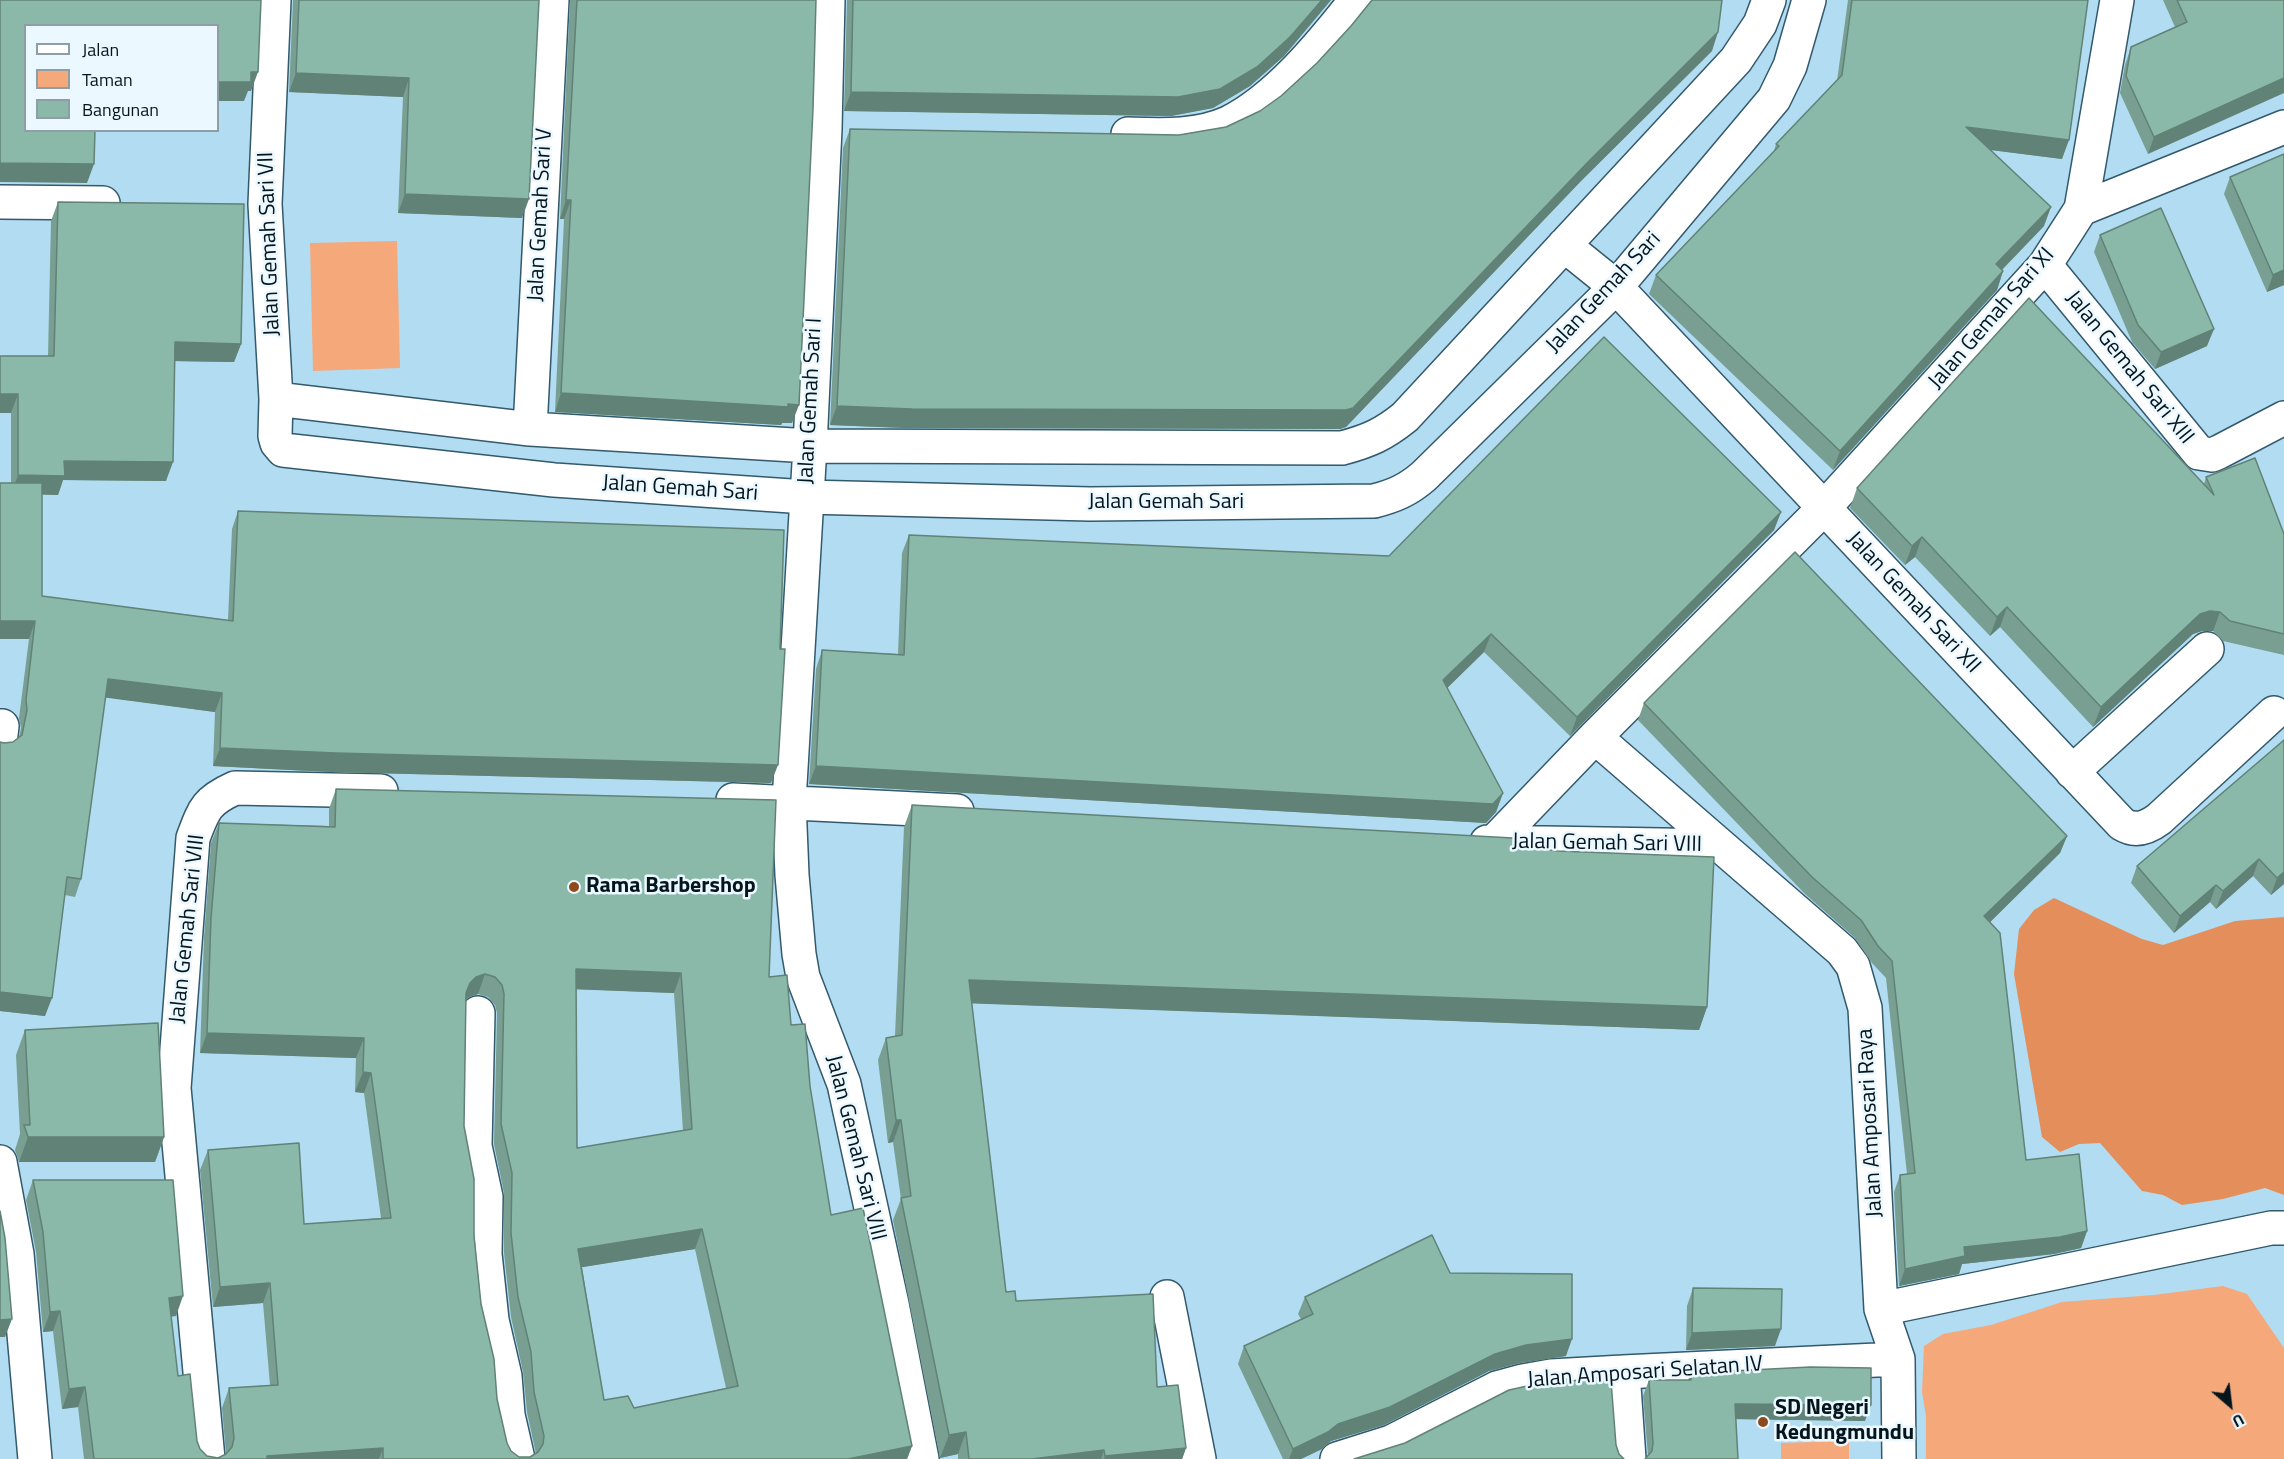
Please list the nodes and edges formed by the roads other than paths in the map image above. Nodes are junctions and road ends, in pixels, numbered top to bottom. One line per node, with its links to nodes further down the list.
1 (274, 0): 13 (street, Jalan Gemah Sari VII)
2 (552, 0): 20 (street, Jalan Gemah Sari V)
3 (828, 0): 21 (street, Jalan Gemah Sari I)
4 (1356, 0): 9 (street)
5 (1769, 0): 15 (street)
6 (1809, 0): 17 (street, Jalan Gemah Sari)
7 (2117, 0): 14 (street)
8 (2284, 126): 14 (street)
9 (1100, 134)
10 (0, 202): 11 (street)
11 (138, 203)
12 (230, 204): 13 (street)
13 (265, 204): 18 (street, Jalan Gemah Sari VII)
14 (2081, 209): 16 (street, Jalan Gemah Sari XI)
15 (1564, 244): 17 (street, Jalan Gemah Sari XII); 21 (street)
16 (2045, 264): 19 (street, Jalan Gemah Sari XIII); 24 (street, Jalan Gemah Sari XI)
17 (1616, 287): 23 (street, Jalan Gemah Sari); 24 (street, Jalan Gemah Sari XII)
18 (276, 399): 20 (street); 22 (street, Jalan Gemah Sari VII)
19 (2284, 418)
20 (530, 429): 21 (street)
21 (810, 446): 23 (street, Jalan Gemah Sari I)
22 (283, 450): 23 (street, Jalan Gemah Sari)
23 (806, 497): 31 (street, Jalan Gemah Sari I)
24 (1824, 508): 27 (street); 28 (street, Jalan Gemah Sari XII)
25 (2207, 648): 28 (street)
26 (2274, 713): 28 (street, Jalan Gemah Sari XII)
27 (1595, 737): 34 (street); 35 (street, Jalan Gemah Sari VIII)
28 (2072, 772)
29 (411, 791): 45 (street, Jalan Gemah Sari VIII)
30 (706, 799): 31 (street)
31 (789, 801): 32 (street); 47 (street, Jalan Gemah Sari VIII)
32 (992, 813)
33 (1458, 840): 34 (street, Jalan Gemah Sari VIII)
34 (1494, 842): 35 (street, Jalan Gemah Sari VIII)
35 (1720, 846): 41 (street, Jalan Amposari Raya)
36 (478, 1013): 46 (street)
37 (2, 1171): 38 (street); 44 (street)
38 (39, 1181)
39 (2284, 1228): 41 (street)
40 (1167, 1297): 48 (street)
41 (1881, 1309): 42 (street, Jalan Amposari Raya)
42 (1898, 1359): 43 (street, Jalan Amposari Selatan IV); 51 (street, Jalan Amposari Raya)
43 (1623, 1372): 49 (street, Jalan Amposari Selatan IV); 50 (street)
44 (35, 1459)
45 (208, 1459)
46 (518, 1459)
47 (922, 1459)
48 (1199, 1459)
49 (1337, 1459)
50 (1629, 1459)
51 (1899, 1459)

